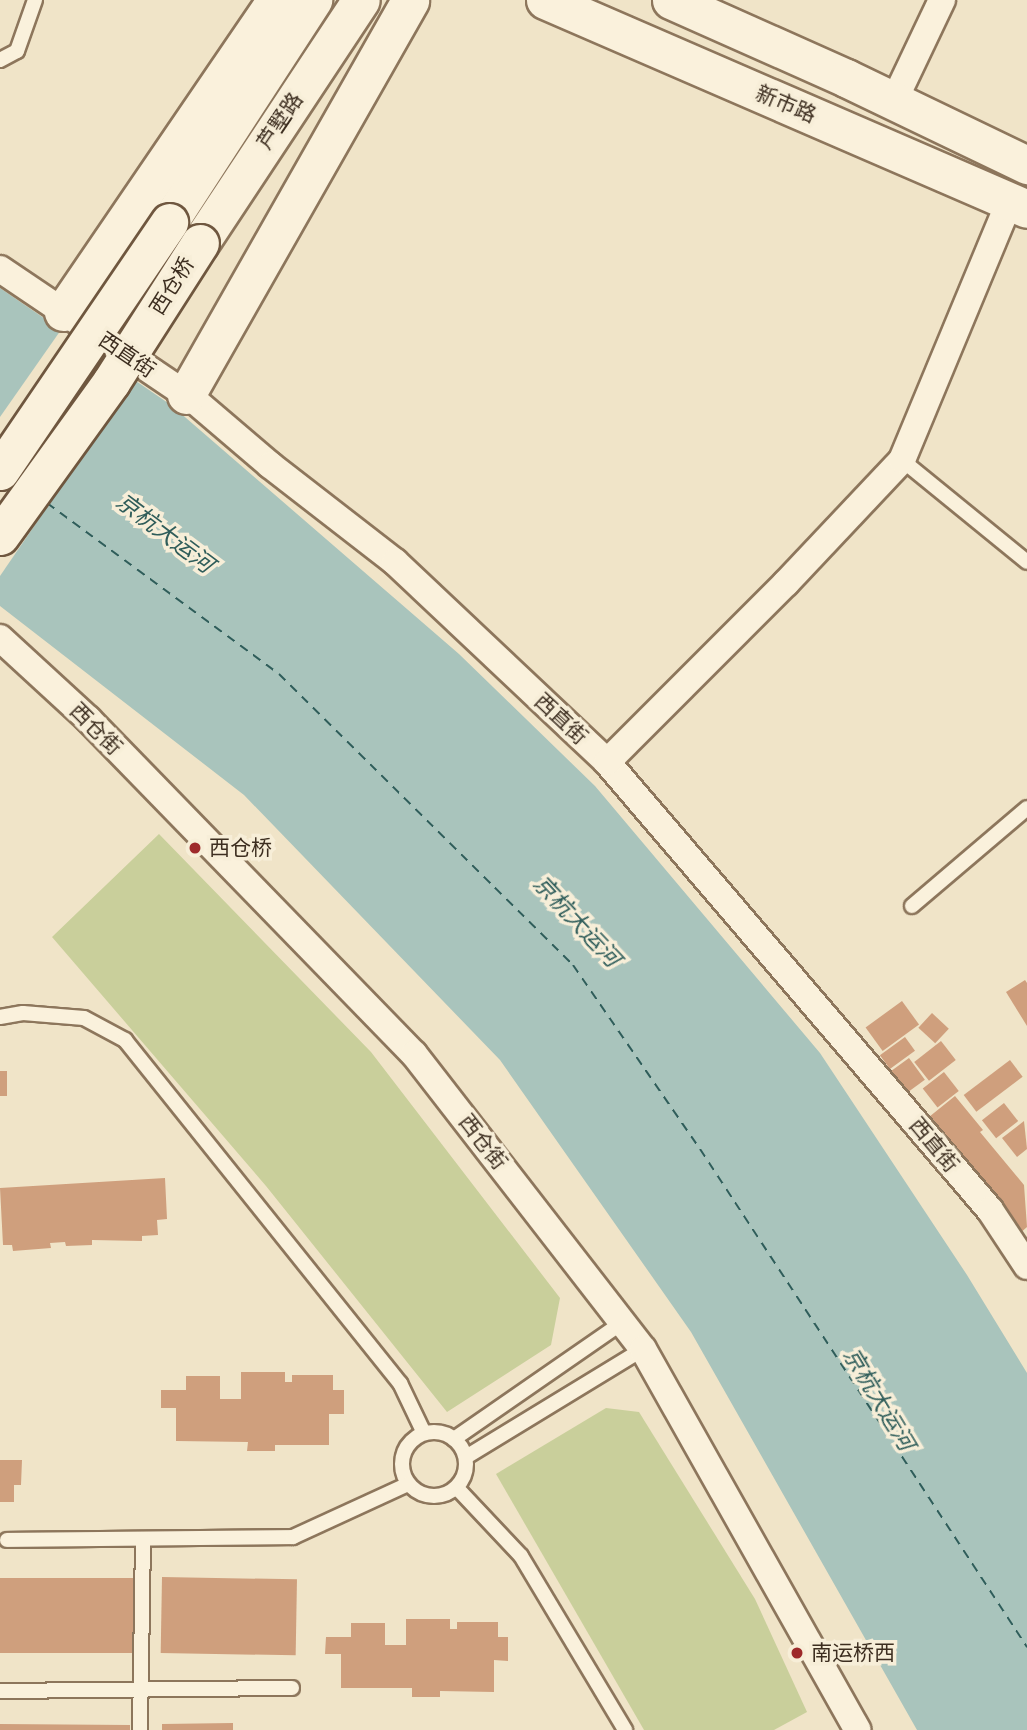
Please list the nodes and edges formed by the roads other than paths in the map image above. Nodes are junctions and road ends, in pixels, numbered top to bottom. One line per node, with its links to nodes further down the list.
1 (36, 0): 9 (lane)
2 (276, 0): 16 (main road)
3 (313, 0): 13 (main road, 芦墅路)
4 (361, 0): 14 (main road, 芦墅路)
5 (410, 0): 17 (main road)
6 (545, 0): 12 (main road, 新市路)
7 (671, 0): 10 (main road)
8 (942, 0): 10 (street)
9 (0, 60)
10 (894, 101): 11 (main road)
11 (1027, 165)
12 (1019, 205): 18 (street)
13 (169, 222): 19 (main road, 西仓桥, bridge)
14 (200, 243): 20 (main road, 西仓桥, bridge)
15 (0, 269): 16 (street, 西直街)
16 (63, 312): 17 (street, 西直街)
17 (186, 395): 23 (street, 西直街)
18 (902, 460): 21 (lane); 23 (street)
19 (0, 471)
20 (0, 536)
21 (1027, 562)
22 (0, 638): 28 (street, 西仓街)
23 (607, 762): 27 (street, 西直街)
24 (1027, 808): 25 (lane)
25 (912, 906)
26 (0, 1017): 30 (lane)
27 (1027, 1266)
28 (623, 1322): 29 (street, 西仓街); 31 (lane)
29 (643, 1349): 32 (lane); 42 (street, 西仓街)
30 (424, 1433): 31 (lane); 33 (lane)
31 (454, 1438): 32 (lane)
32 (466, 1457): 34 (lane)
33 (408, 1483): 34 (lane); 35 (lane)
34 (457, 1488): 41 (lane)
35 (143, 1539): 36 (lane); 38 (lane)
36 (7, 1540)
37 (292, 1688): 38 (lane)
38 (141, 1690): 39 (lane); 40 (lane)
39 (0, 1691)
40 (140, 1730)
41 (625, 1730)
42 (858, 1730)

